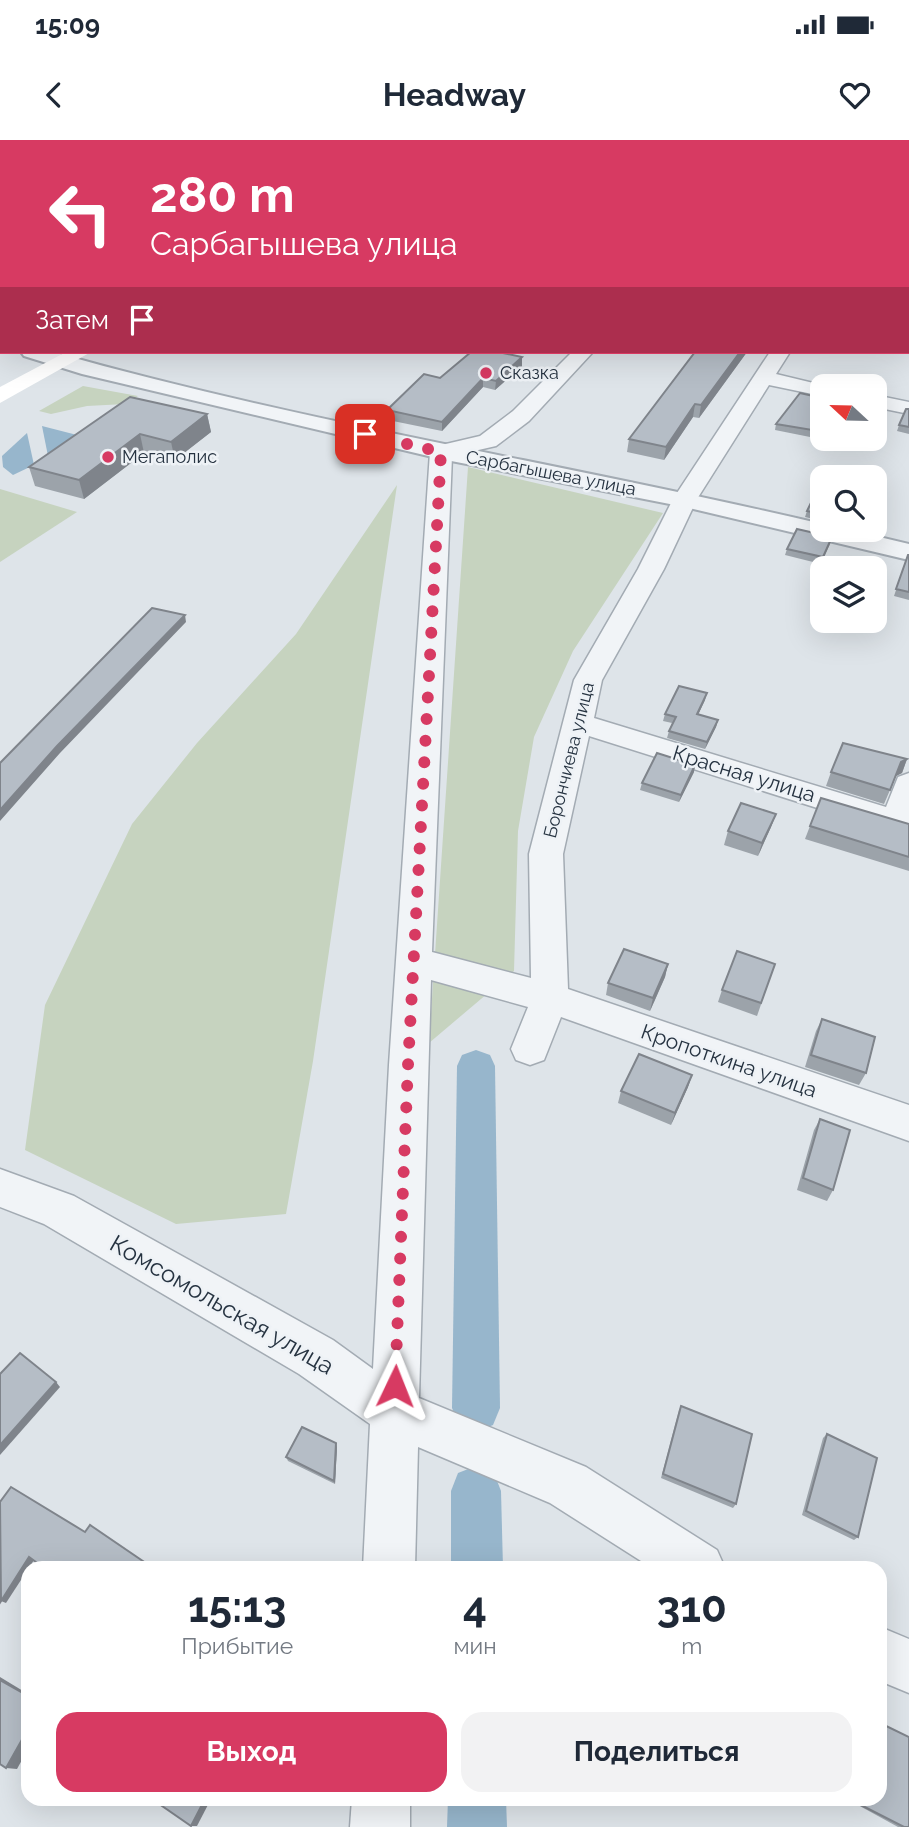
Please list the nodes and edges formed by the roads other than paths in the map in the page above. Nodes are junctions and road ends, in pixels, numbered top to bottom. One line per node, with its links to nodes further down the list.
1 (52, 354): 4 (street, Сарбагышева улица)
2 (581, 354): 10 (street)
3 (778, 354): 5 (street, Борончиева улица)
4 (72, 356): 7 (main road); 10 (street, Сарбагышева улица)
5 (761, 377): 6 (street); 11 (street, Борончиева улица)
6 (810, 387)
7 (0, 396)
8 (887, 403): 9 (street)
9 (909, 408)
10 (441, 452): 11 (street, Сарбагышева улица); 16 (street)
11 (685, 499): 12 (street, Сарбагышева улица); 13 (street, Борончиева улица)
12 (909, 552)
13 (579, 723): 15 (street, Красная улица); 17 (street, Борончиева улица)
14 (909, 784): 15 (street)
15 (903, 824)
16 (415, 962): 17 (street, Кропоткина улица); 21 (street)
17 (550, 998): 18 (street, Борончиева улица); 19 (street, Кропоткина улица)
18 (530, 1049)
19 (909, 1123)
20 (0, 1188): 21 (street, Комсомольская улица)
21 (394, 1412): 22 (street); 23 (street, Комсомольская улица)
22 (389, 1561)
23 (688, 1561)
24 (887, 1657): 25 (street)
25 (909, 1666)
26 (381, 1806): 27 (street)
27 (380, 1827)

